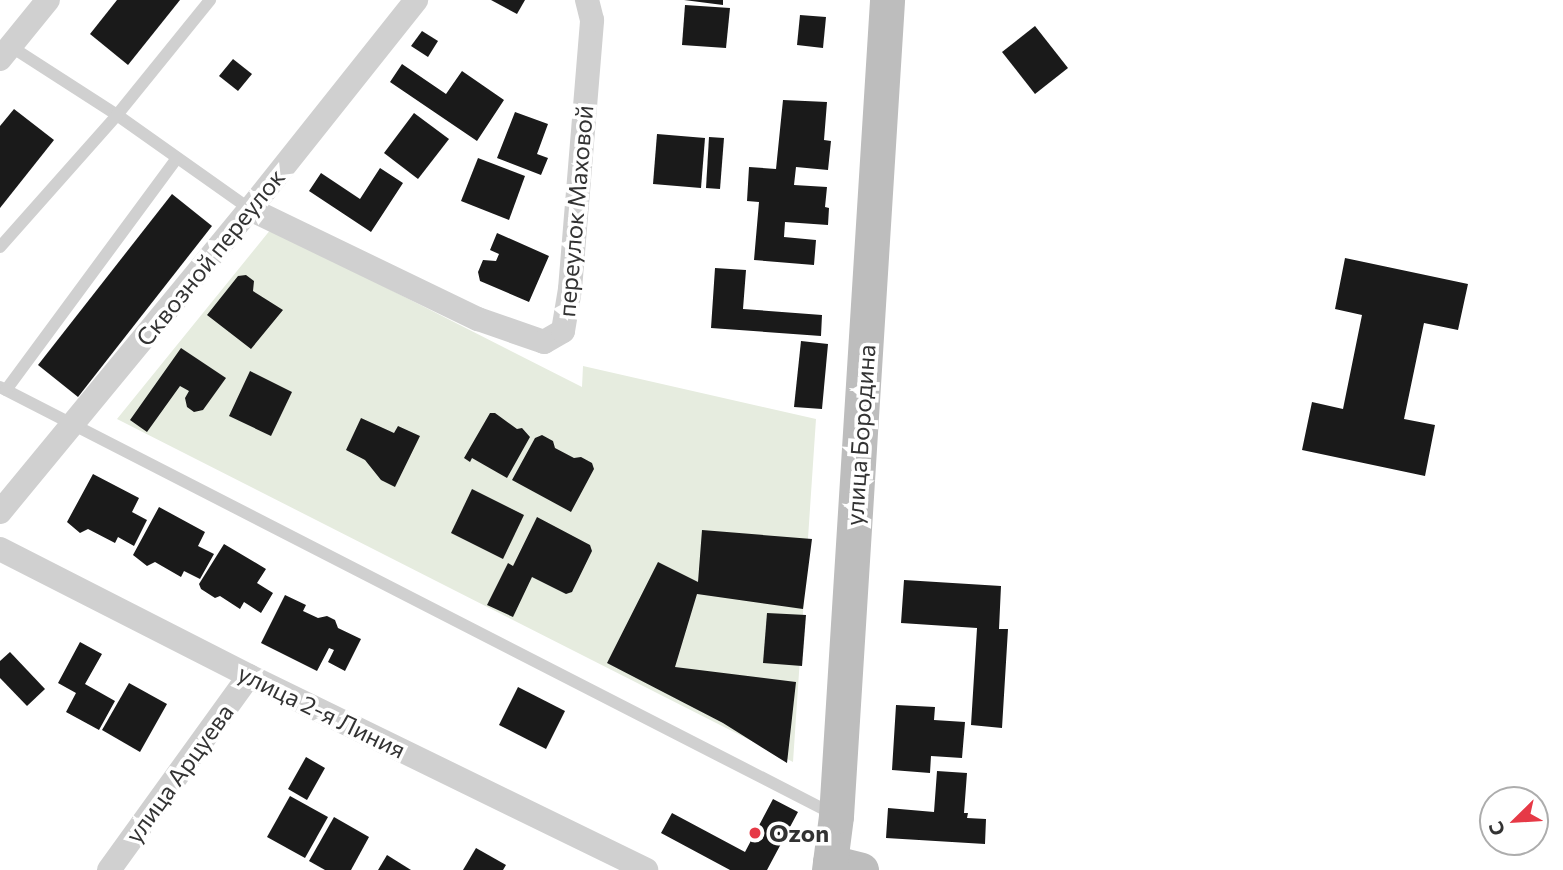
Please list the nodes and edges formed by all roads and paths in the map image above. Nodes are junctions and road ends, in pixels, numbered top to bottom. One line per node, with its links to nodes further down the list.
1 (48, 0): 6 (street)
2 (210, 0): 7 (lane)
3 (416, 0): 9 (street, Сквозной переулок)
4 (587, 0): 9 (street, переулок Маховой)
5 (887, 0): 16 (street, улица Бородина)
6 (5, 53): 7 (lane)
7 (117, 115): 8 (lane); 10 (lane)
8 (176, 159): 9 (lane); 11 (lane)
9 (250, 209): 12 (street, Сквозной переулок)
10 (0, 247)
11 (3, 388): 12 (lane)
12 (72, 425): 13 (street, Сквозной переулок); 16 (lane)
13 (0, 512)
14 (0, 550): 15 (street, улица 2-я Линия)
15 (249, 676): 18 (street, улица Арцуева); 19 (street, улица 2-я Линия)
16 (836, 816): 17 (street, улица Бородина)
17 (840, 867)
18 (109, 870)
19 (646, 870)

